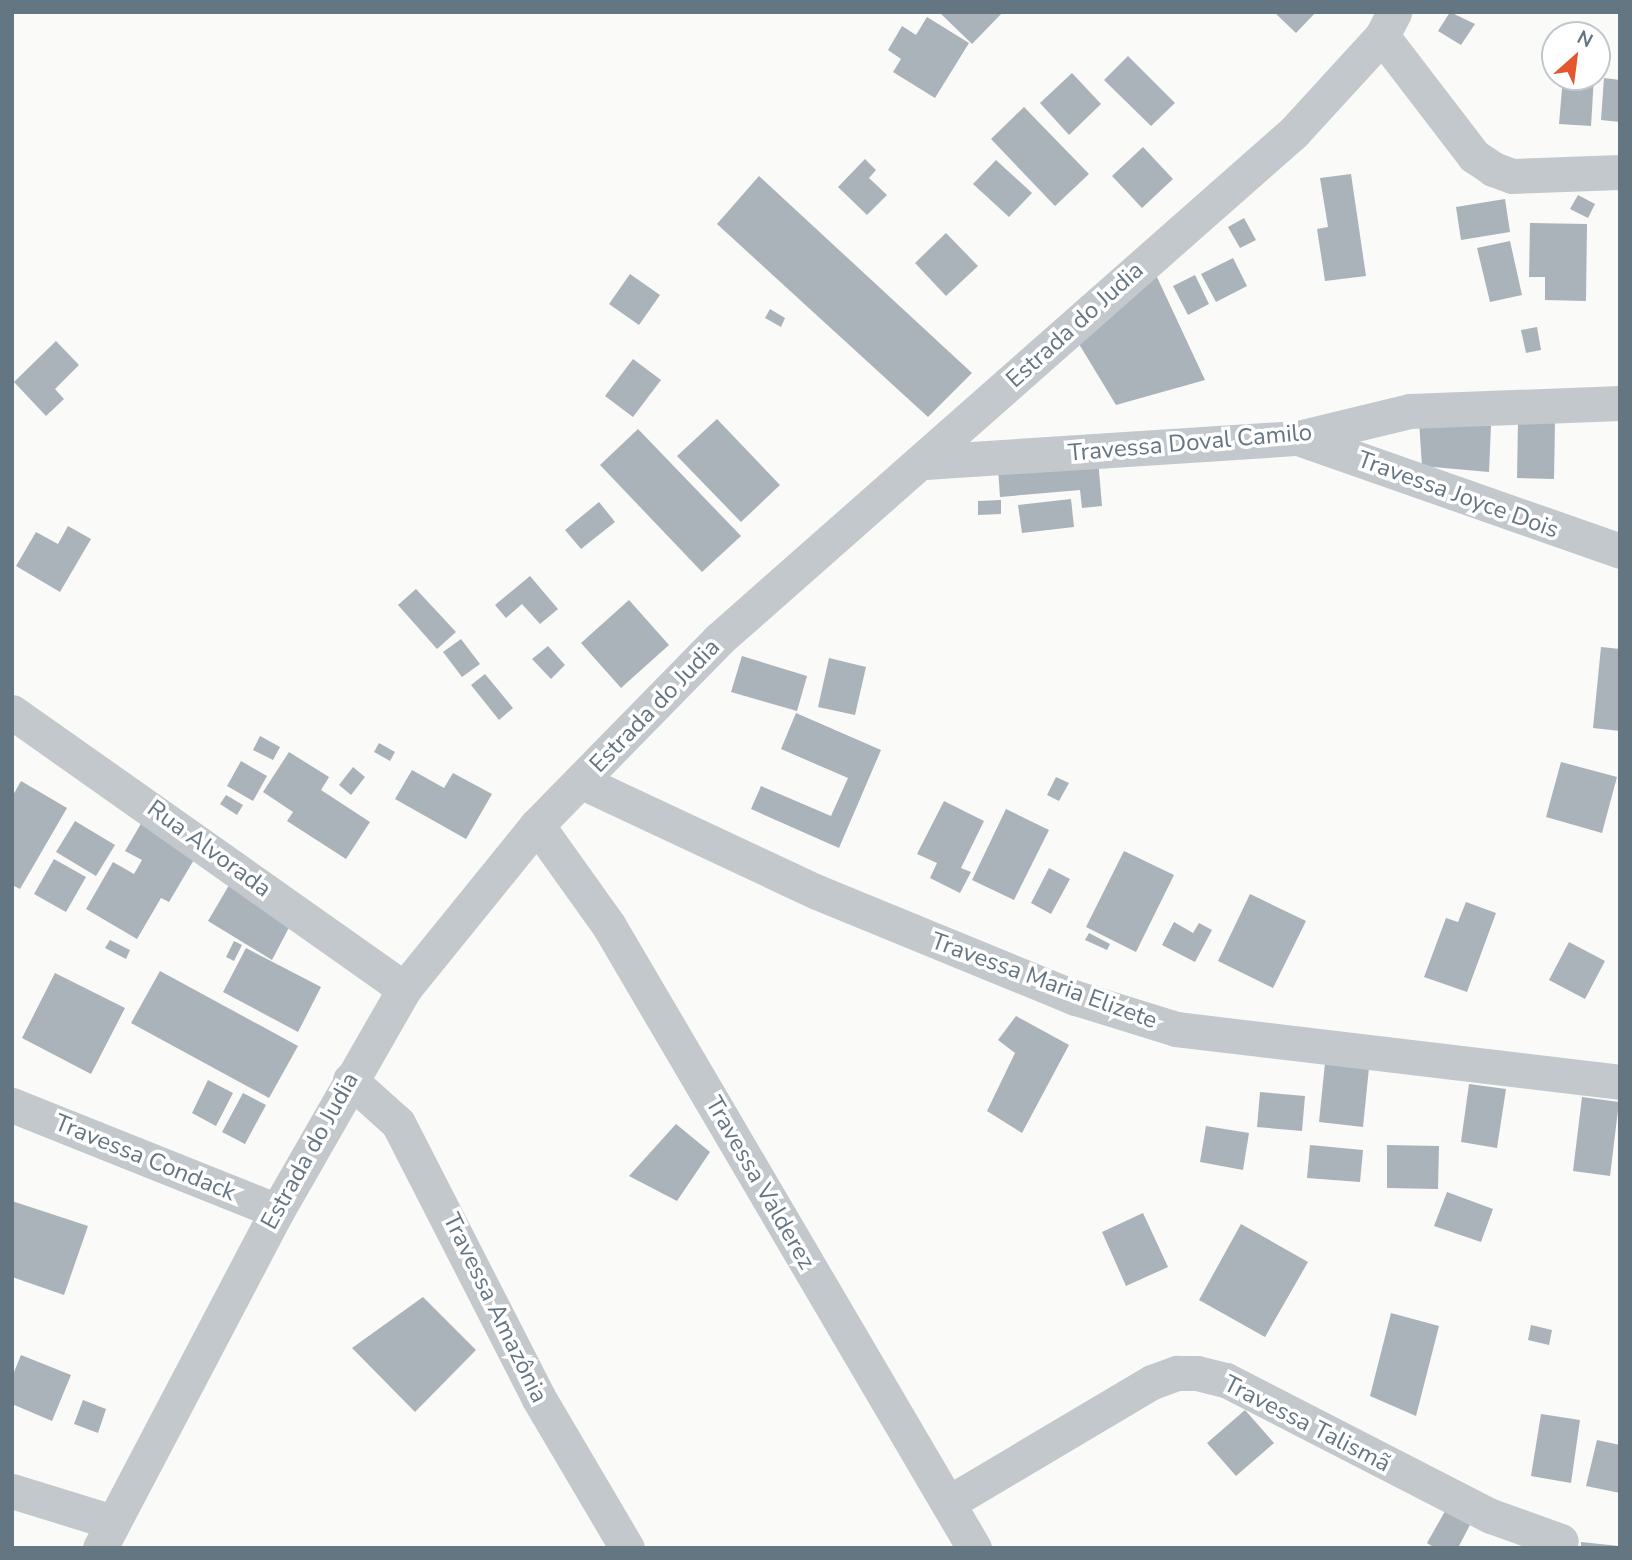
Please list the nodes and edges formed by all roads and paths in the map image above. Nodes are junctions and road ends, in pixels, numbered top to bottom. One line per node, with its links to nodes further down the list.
1 (1388, 24): 2 (street); 5 (street, Estrada do Judia)
2 (1620, 172)
3 (1620, 403): 4 (street, Travessa Doval Camilo)
4 (1298, 438): 5 (street, Travessa Doval Camilo); 6 (street, Travessa Joyce Dois)
5 (925, 462): 8 (street, Estrada do Judia)
6 (1620, 551)
7 (12, 712): 10 (street, Rua Alvorada)
8 (582, 782): 9 (street, Estrada do Judia); 12 (street, Travessa Maria Elizete)
9 (537, 825): 10 (street, Estrada do Judia); 16 (street, Travessa Valderez)
10 (404, 989): 11 (street, Estrada do Judia)
11 (349, 1080): 14 (street, Estrada do Judia); 19 (street, Travessa Amazônia)
12 (1620, 1082)
13 (12, 1105): 14 (street, Travessa Condack)
14 (276, 1211): 17 (street, Estrada do Judia)
15 (12, 1492): 17 (street)
16 (948, 1503): 18 (street, Travessa Talismã); 20 (street, Travessa Valderez)
17 (106, 1535)
18 (1561, 1541)
19 (627, 1548)
20 (974, 1548)

